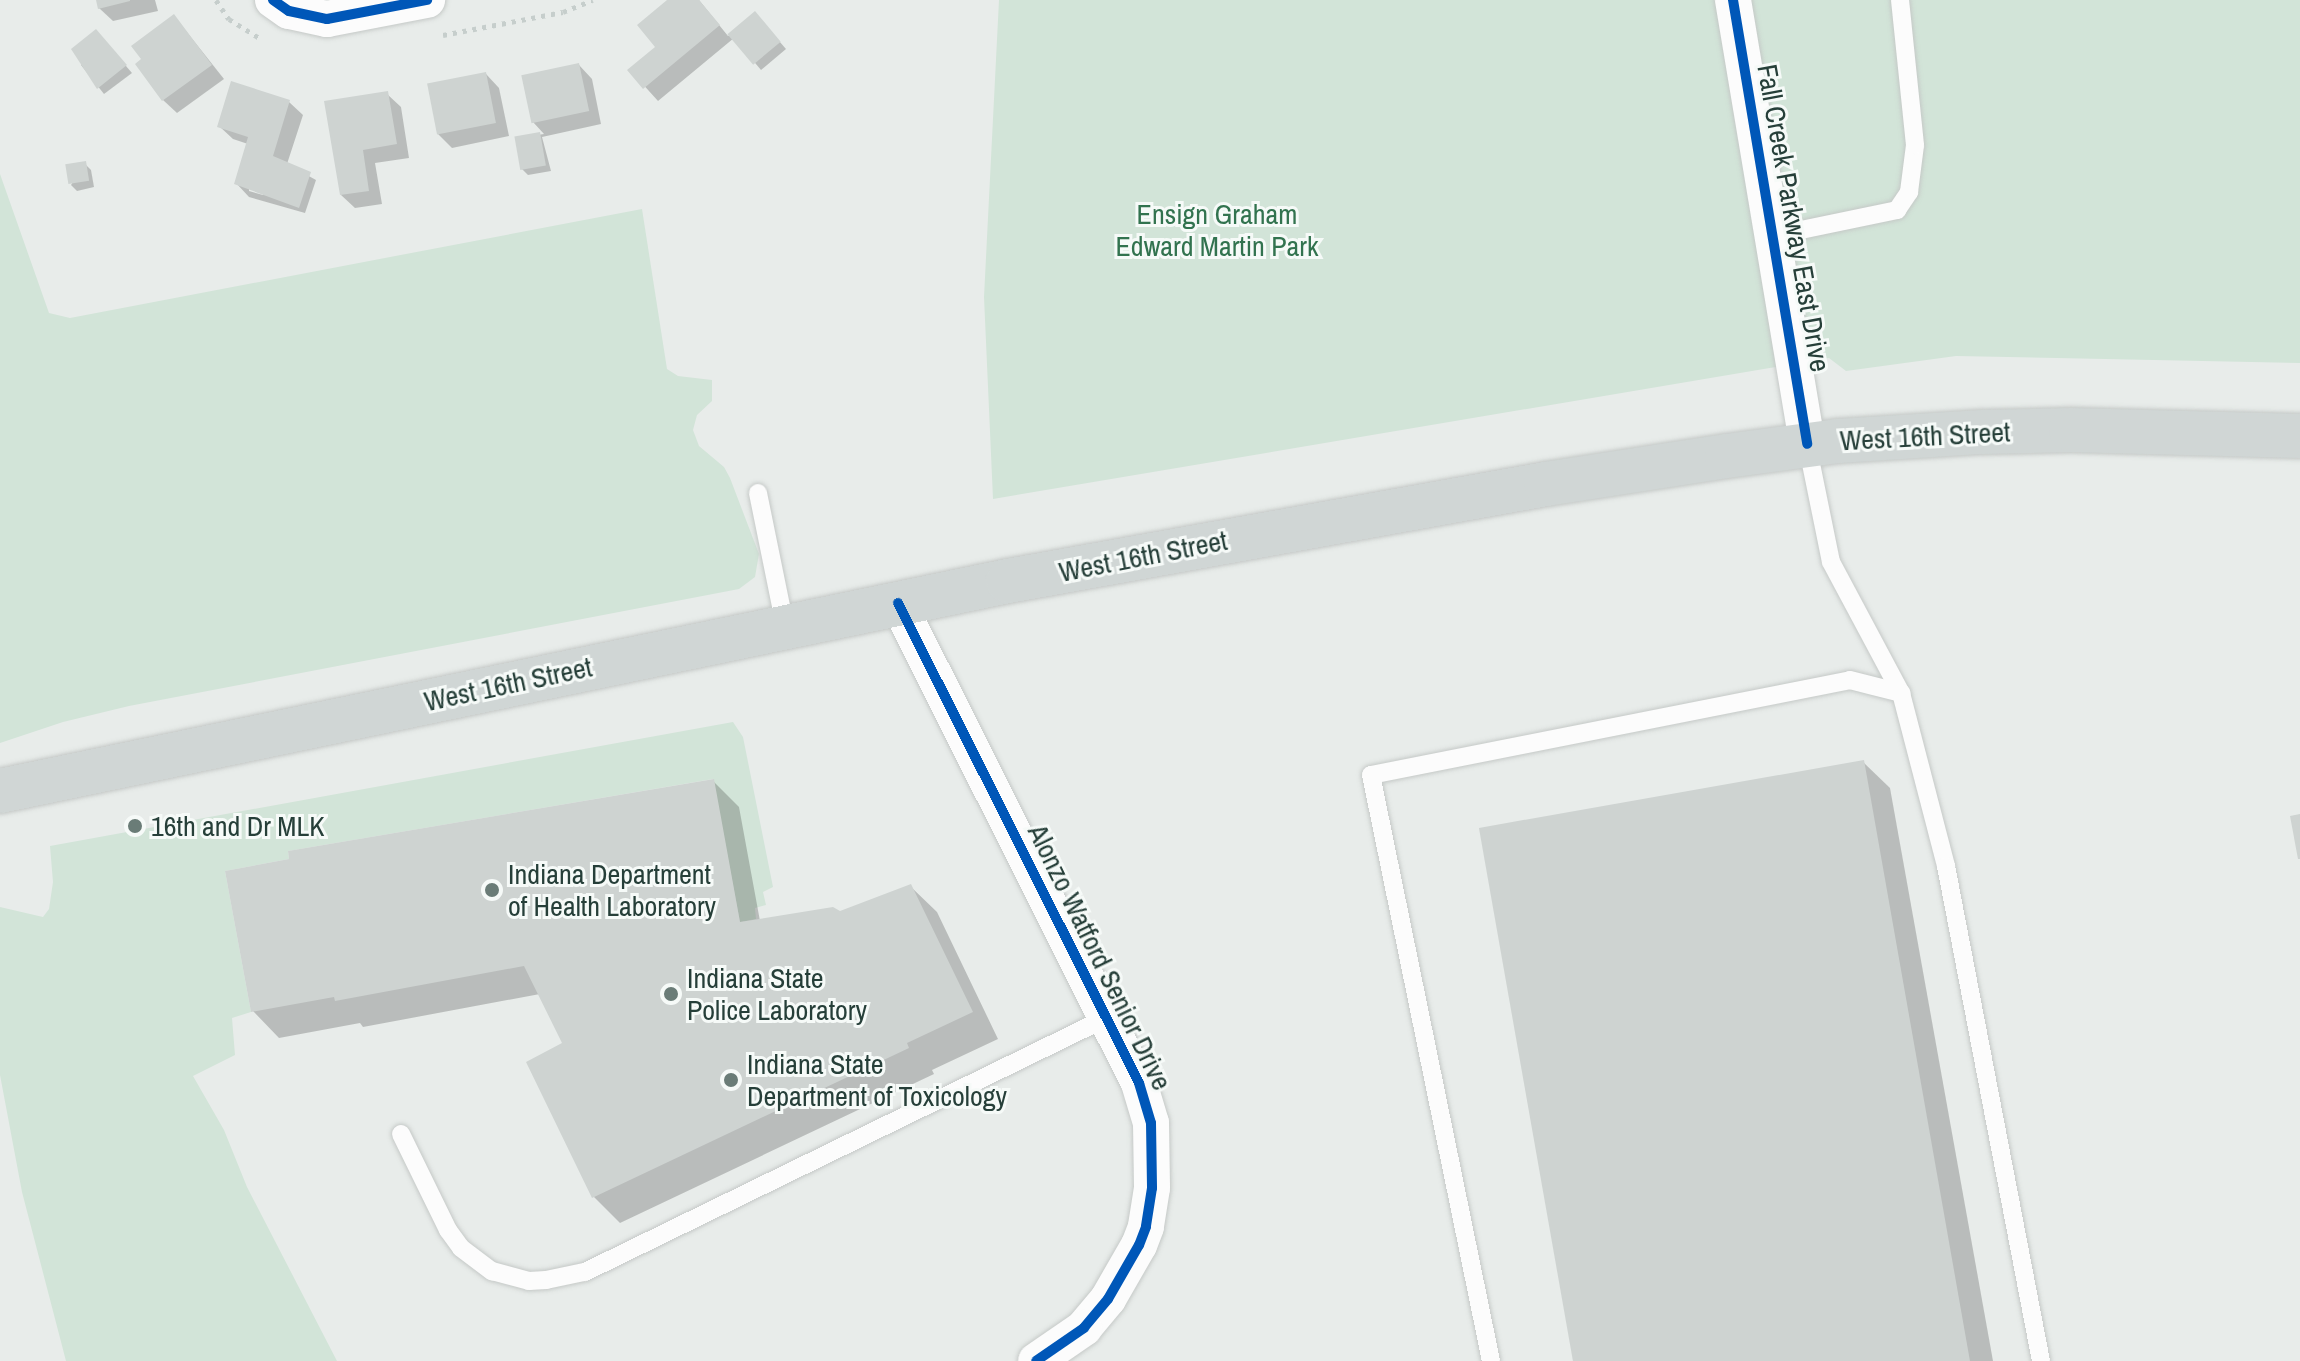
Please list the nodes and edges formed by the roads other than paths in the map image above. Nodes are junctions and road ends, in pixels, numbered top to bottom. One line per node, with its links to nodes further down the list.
1 (273, 0): 2 (street)
2 (427, 0)
3 (1733, 0): 5 (street, Fall Creek Parkway East Drive)
4 (1900, 0): 5 (lane)
5 (1772, 236): 7 (street, Fall Creek Parkway East Drive)
6 (2300, 436): 7 (main road, West 16th Street)
7 (1807, 444): 9 (main road, West 16th Street); 11 (lane)
8 (758, 493): 10 (lane)
9 (898, 603): 10 (main road, West 16th Street); 13 (street, Alonzo Watford Senior Drive)
10 (785, 626): 12 (main road, West 16th Street)
11 (1901, 693): 16 (lane); 17 (lane)
12 (0, 791)
13 (1106, 1018): 14 (lane); 15 (street, Alonzo Watford Senior Drive)
14 (401, 1134)
15 (1036, 1361)
16 (1491, 1361)
17 (2041, 1361)

